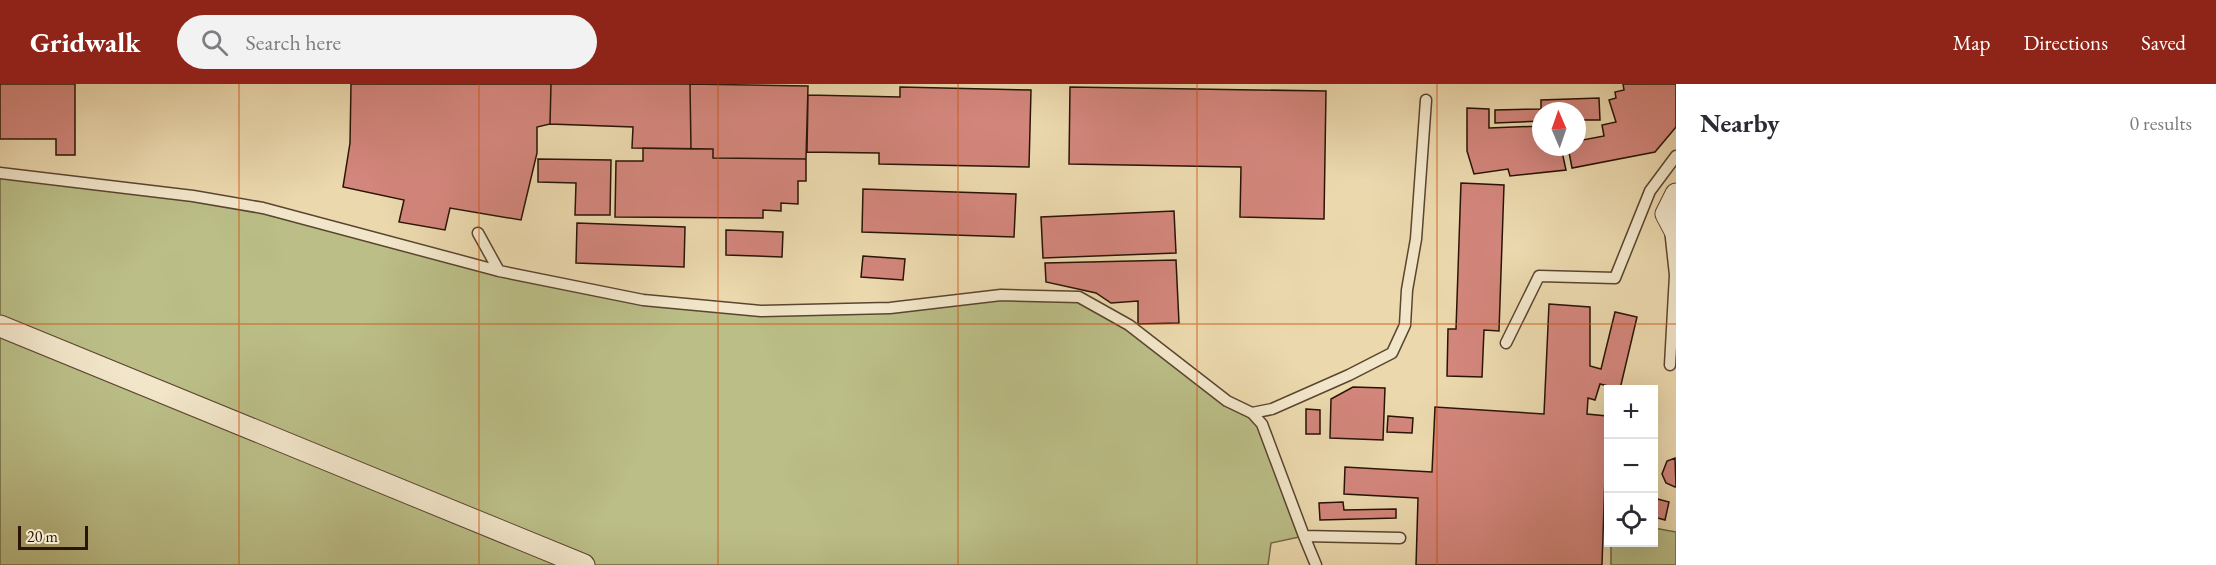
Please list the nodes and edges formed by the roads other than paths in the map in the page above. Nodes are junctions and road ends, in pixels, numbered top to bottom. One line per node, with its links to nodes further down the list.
1 (1426, 100): 11 (lane)
2 (1676, 156): 9 (lane)
3 (0, 173): 7 (lane)
4 (1676, 194): 5 (street)
5 (1673, 228): 10 (lane)
6 (478, 233): 7 (lane)
7 (499, 272): 11 (lane)
8 (0, 326): 14 (street)
9 (1506, 343)
10 (1670, 365)
11 (1252, 413): 12 (lane)
12 (1304, 536): 13 (lane); 15 (lane)
13 (1400, 538)
14 (584, 565)
15 (1316, 565)

